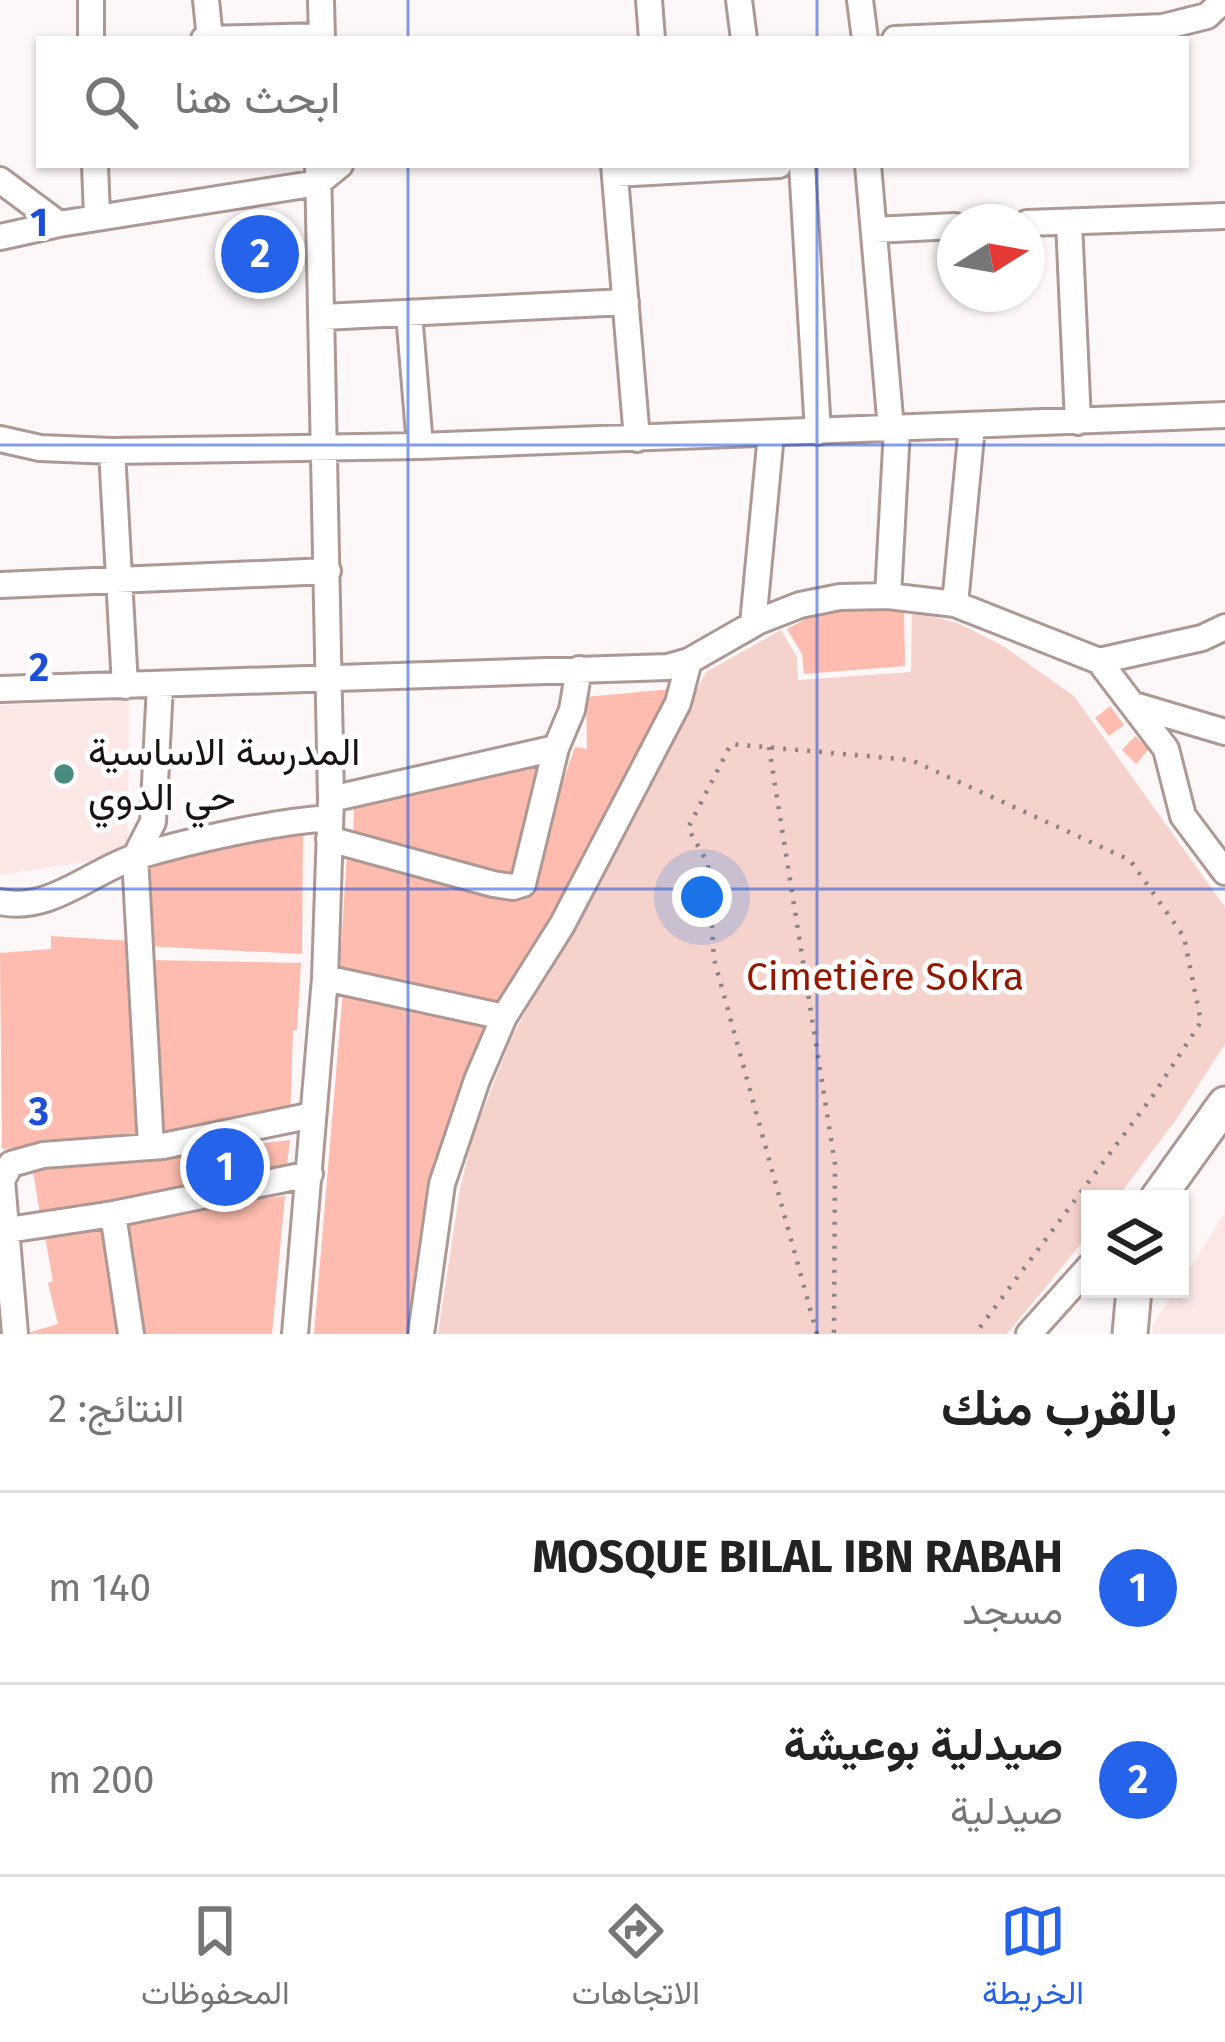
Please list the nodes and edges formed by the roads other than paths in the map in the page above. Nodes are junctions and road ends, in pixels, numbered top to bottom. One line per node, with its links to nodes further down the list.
1 (91, 0): 8 (street)
2 (206, 0): 9 (street)
3 (321, 0): 10 (street)
4 (649, 0): 11 (street)
5 (739, 0): 12 (street)
6 (860, 0): 13 (street)
7 (1224, 0): 14 (street)
8 (91, 36)
9 (207, 36)
10 (322, 36)
11 (652, 36)
12 (744, 36)
13 (865, 36)
14 (962, 36)
15 (95, 168): 22 (street)
16 (680, 168): 19 (street)
17 (802, 168): 37 (street)
18 (868, 168): 28 (street)
19 (614, 170): 30 (street)
20 (318, 174): 22 (street); 32 (street)
21 (0, 180): 26 (street)
22 (97, 216): 26 (street)
23 (1225, 216): 24 (street)
24 (1069, 222): 25 (street); 34 (street)
25 (1045, 223)
26 (59, 224): 29 (street)
27 (937, 227): 28 (street)
28 (874, 230): 36 (street)
29 (0, 237)
30 (626, 302): 31 (street); 40 (street)
31 (409, 313): 32 (street); 41 (street)
32 (323, 316): 42 (street)
33 (1225, 415): 34 (street)
34 (1078, 422): 35 (street)
35 (972, 426): 36 (street); 48 (street)
36 (894, 429): 37 (street); 47 (street)
37 (818, 432): 38 (street)
38 (771, 434): 40 (street); 49 (street)
39 (0, 439): 43 (street)
40 (637, 439): 41 (street)
41 (421, 446): 42 (street)
42 (326, 448): 43 (street); 44 (street)
43 (112, 451): 45 (street)
44 (328, 571): 45 (street); 54 (street)
45 (119, 577): 46 (street); 56 (street)
46 (0, 585)
47 (888, 596): 48 (street); 49 (street)
48 (955, 604): 51 (street)
49 (753, 624): 52 (street)
50 (1225, 627): 51 (street)
51 (1100, 661): 58 (street)
52 (689, 662): 53 (street); 66 (street)
53 (579, 669): 54 (street); 60 (street)
54 (331, 680): 55 (street); 61 (street)
55 (160, 685): 56 (street); 62 (street)
56 (125, 686): 57 (street)
57 (0, 689)
58 (1134, 705): 59 (street); 63 (street)
59 (1225, 732)
60 (556, 748): 61 (street); 61 (street)
61 (330, 818): 62 (street); 65 (street)
62 (135, 857): 64 (street); 69 (street)
63 (1225, 872)
64 (0, 902)
65 (325, 978): 66 (street); 68 (street)
66 (504, 1017): 80 (street)
67 (1225, 1104): 72 (street)
68 (313, 1115): 69 (street); 70 (street)
69 (151, 1147): 71 (street)
70 (310, 1174): 73 (street); 79 (street)
71 (1, 1176): 74 (street)
72 (1161, 1190)
73 (113, 1214): 74 (street); 78 (street)
74 (8, 1230): 77 (street)
75 (1081, 1276): 81 (street)
76 (1133, 1298): 82 (street)
77 (15, 1334)
78 (131, 1334)
79 (296, 1334)
80 (421, 1334)
81 (1029, 1334)
82 (1130, 1334)

